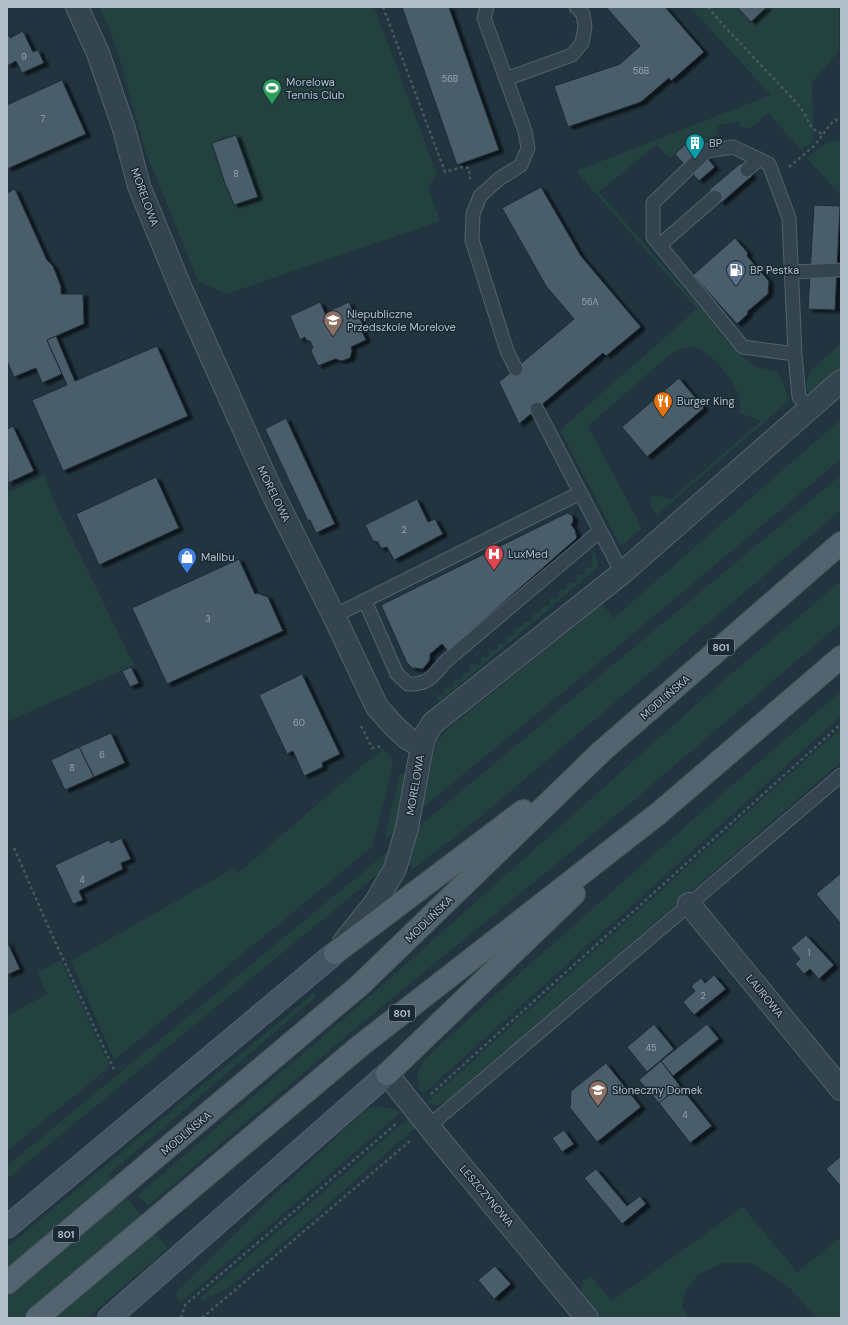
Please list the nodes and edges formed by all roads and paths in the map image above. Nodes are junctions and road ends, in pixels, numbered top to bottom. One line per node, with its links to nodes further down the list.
1 (77, 7): 27 (street, MORELOWA)
2 (383, 7): 13 (path)
3 (487, 7): 6 (lane)
4 (576, 7): 6 (lane)
5 (708, 7): 8 (path)
6 (506, 79): 13 (lane)
7 (841, 118): 8 (path)
8 (823, 134): 11 (path)
9 (759, 159): 10 (lane); 11 (lane); 14 (lane)
10 (747, 170)
11 (775, 179): 16 (lane)
12 (715, 197): 14 (lane)
13 (472, 214): 18 (lane)
14 (660, 245): 17 (lane)
15 (841, 270): 16 (lane)
16 (792, 272): 17 (lane)
17 (795, 354): 20 (lane)
18 (516, 369)
19 (841, 381): 20 (street)
20 (809, 408): 25 (street)
21 (537, 409): 22 (lane)
22 (580, 493): 23 (lane); 26 (lane)
23 (600, 531): 25 (lane); 26 (lane)
24 (841, 543): 31 (main road, MODLIŃSKA / 801)
25 (622, 573): 30 (street)
26 (365, 601): 27 (lane)
27 (334, 616): 30 (street, MORELOWA)
28 (841, 656): 33 (main road, 801)
29 (841, 724): 40 (path)
30 (422, 746): 36 (street, MORELOWA)
31 (602, 751): 36 (main road); 43 (main road, MODLIŃSKA / 801)
32 (841, 775): 35 (lane)
33 (659, 813): 38 (main road); 44 (main road, 801)
34 (14, 848): 37 (path)
35 (689, 904): 39 (street, LAUROWA); 41 (lane)
36 (335, 953): 42 (main road)
37 (114, 1070)
38 (387, 1074): 40 (street, LESZCZYNOWA); 45 (main road)
39 (841, 1089)
40 (415, 1107): 41 (street, LESZCZYNOWA); 46 (path)
41 (422, 1132): 47 (path); 48 (street, LESZCZYNOWA)
42 (7, 1227)
43 (7, 1283)
44 (37, 1318)
45 (109, 1318)
46 (181, 1318)
47 (202, 1318)
48 (587, 1318)

